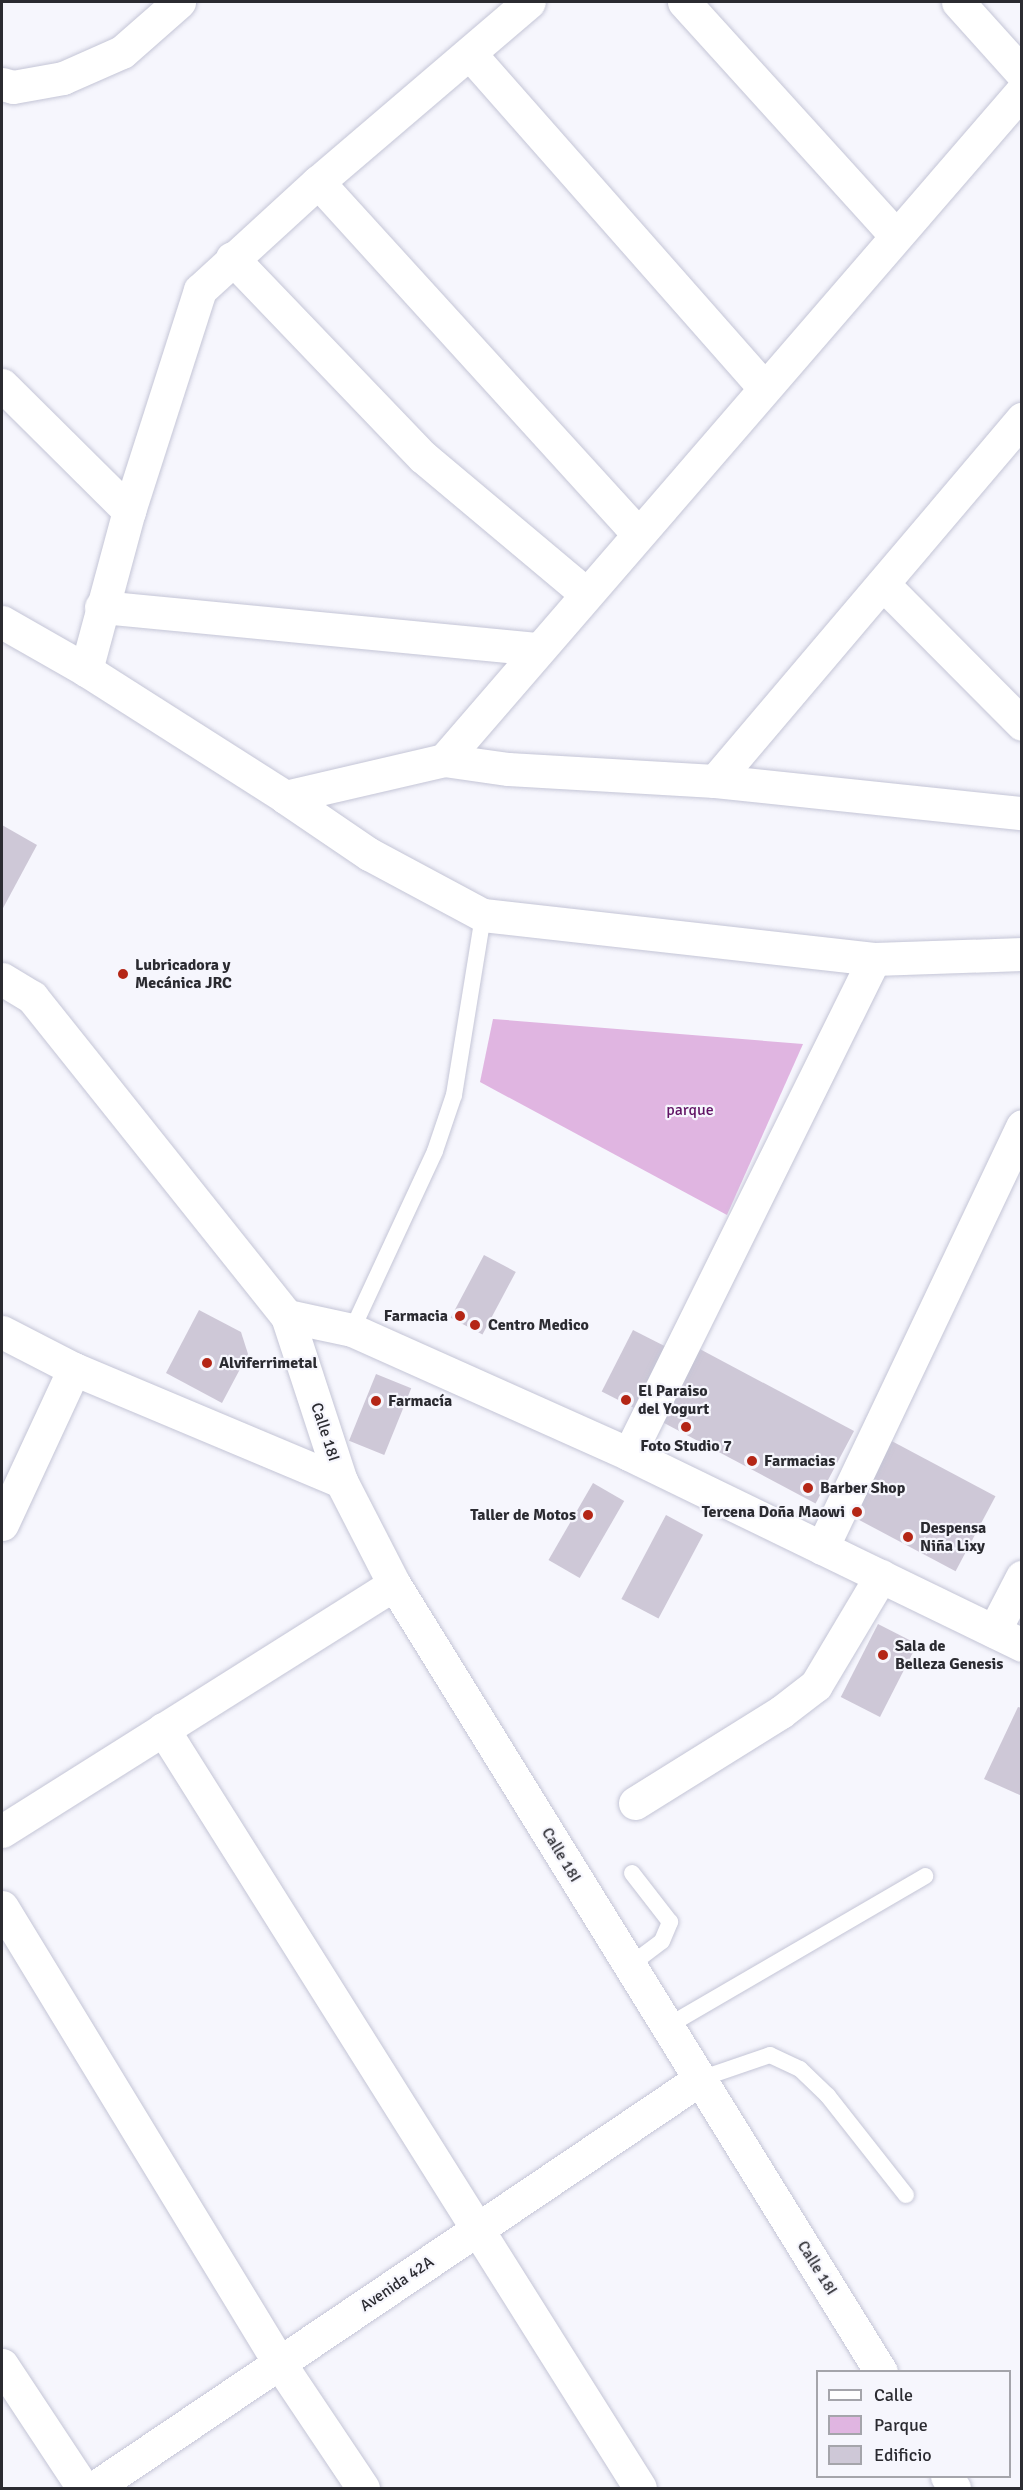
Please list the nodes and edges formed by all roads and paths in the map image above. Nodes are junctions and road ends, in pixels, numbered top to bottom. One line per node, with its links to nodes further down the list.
1 (179, 2): 7 (street)
2 (529, 2): 5 (street)
3 (684, 2): 10 (street)
4 (958, 2): 6 (street)
5 (470, 54): 9 (street); 13 (street)
6 (1022, 73)
7 (2, 84)
8 (1022, 91): 10 (street)
9 (318, 182): 11 (street); 16 (street)
10 (895, 236): 13 (street)
11 (232, 258): 15 (street); 18 (street)
12 (2, 385): 15 (street)
13 (764, 388): 16 (street)
14 (1021, 421): 17 (street)
15 (129, 511): 19 (street)
16 (638, 534): 18 (street)
17 (883, 584): 23 (street); 25 (street)
18 (586, 594): 21 (street)
19 (101, 607): 21 (street); 22 (street)
20 (2, 622): 22 (street)
21 (538, 650): 24 (street)
22 (87, 670): 26 (street)
23 (1022, 724)
24 (444, 760): 25 (street); 26 (street)
25 (715, 781): 27 (street)
26 (285, 797): 28 (street)
27 (1022, 813)
28 (483, 915): 30 (street); 34 (lane)
29 (1022, 954): 30 (street)
30 (874, 959): 37 (street)
31 (2, 979): 33 (street)
32 (1022, 1126): 40 (street)
33 (287, 1316): 34 (street); 38 (street, Calle 18I)
34 (352, 1330): 37 (street)
35 (2, 1332): 36 (street)
36 (74, 1370): 38 (street); 39 (street)
37 (629, 1454): 40 (street)
38 (341, 1481): 43 (street, Calle 18I)
39 (2, 1524)
40 (822, 1548): 41 (street)
41 (880, 1576): 44 (street); 46 (street)
42 (1022, 1577): 44 (street)
43 (394, 1584): 45 (street); 51 (street, Calle 18I)
44 (1008, 1638)
45 (163, 1729): 47 (street); 55 (street)
46 (635, 1803)
47 (2, 1831)
48 (632, 1873): 51 (lane)
49 (925, 1876): 52 (lane)
50 (2, 1907): 57 (street)
51 (629, 1966): 52 (street, Calle 18I)
52 (666, 2027): 53 (street, Calle 18I)
53 (700, 2079): 54 (lane); 55 (street, Avenida 42A); 58 (street, Calle 18I)
54 (906, 2195)
55 (478, 2229): 57 (street, Avenida 42A); 62 (street)
56 (2, 2364): 59 (street)
57 (280, 2364): 60 (street, Avenida 42A); 61 (street)
58 (881, 2370)
59 (83, 2488)
60 (94, 2488)
61 (363, 2488)
62 (640, 2488)

